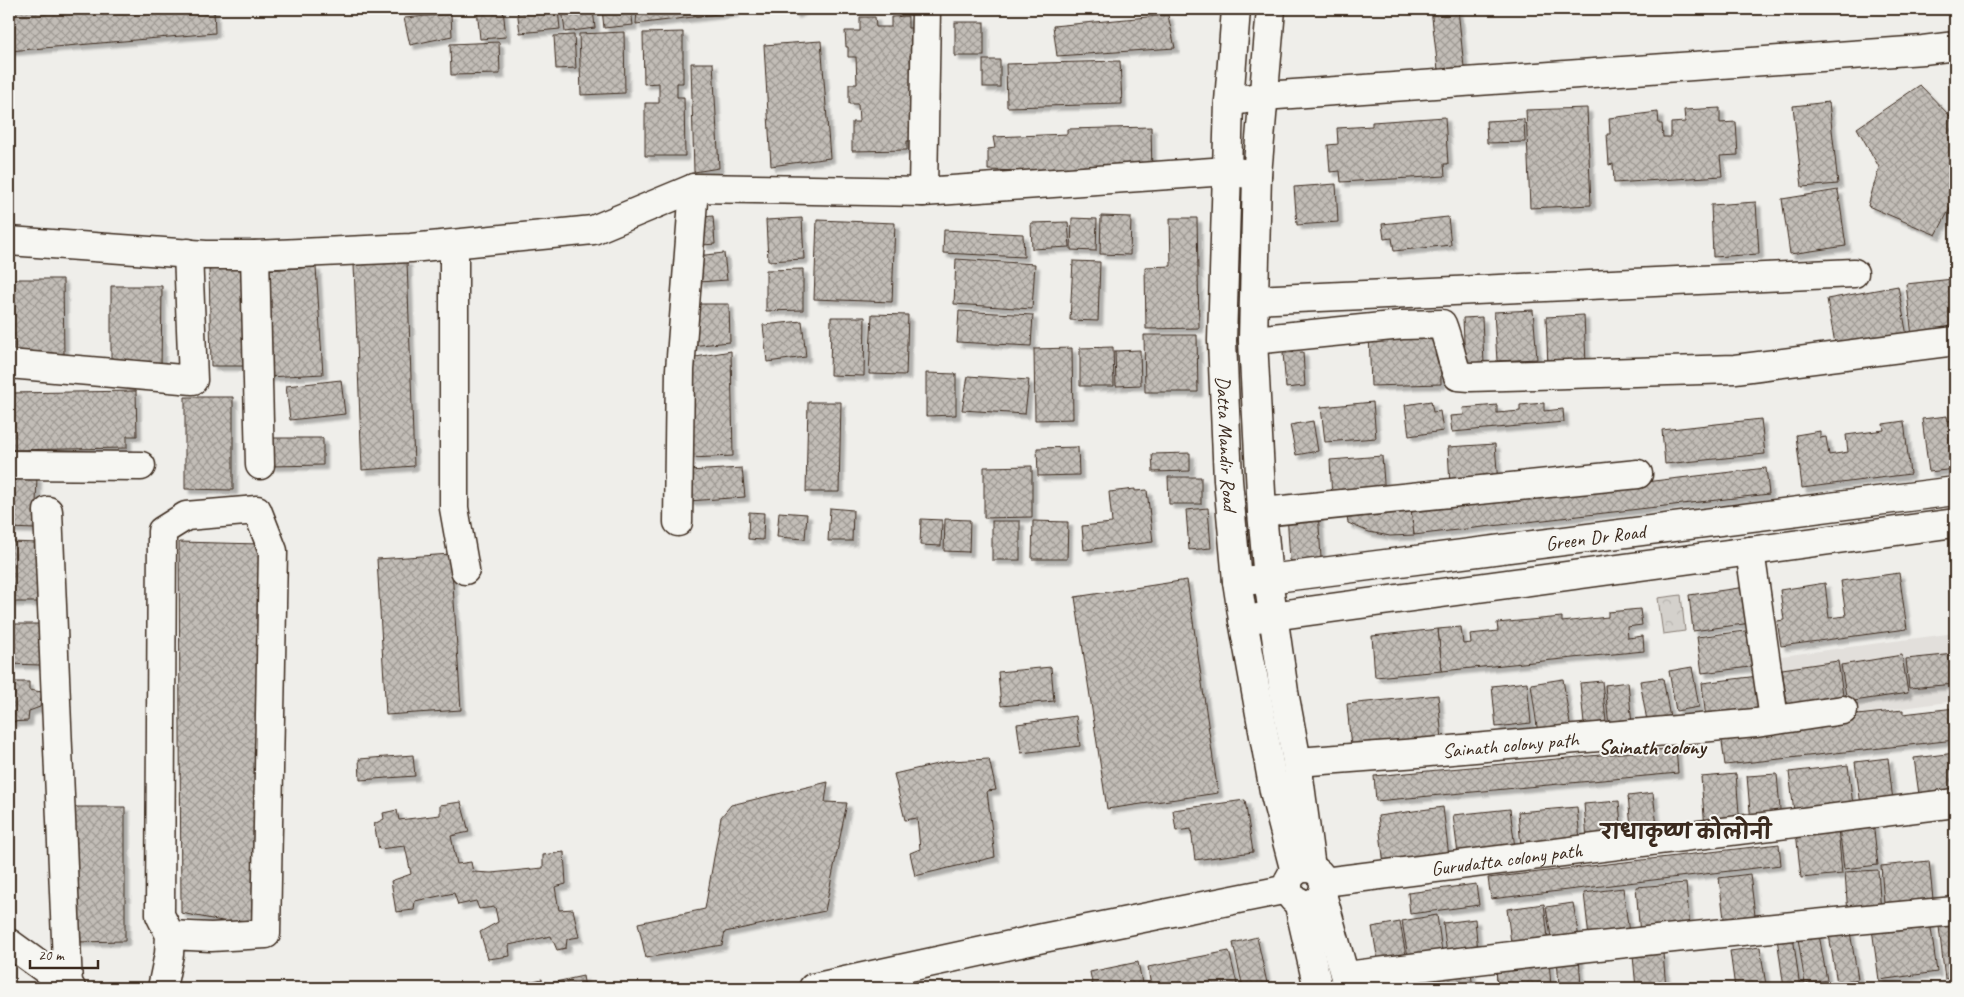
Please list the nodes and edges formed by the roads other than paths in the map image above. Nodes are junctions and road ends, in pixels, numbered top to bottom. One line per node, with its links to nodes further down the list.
1 (926, 9): 10 (street)
2 (1236, 9): 6 (street, Datta Mandir Road)
3 (1271, 9): 5 (street, Datta Mandir Road)
4 (1955, 46): 5 (street)
5 (1263, 96): 6 (street); 8 (street, Datta Mandir Road)
6 (1229, 102): 7 (street, Datta Mandir Road)
7 (1227, 171): 8 (street); 10 (street); 35 (street, Datta Mandir Road)
8 (1257, 174): 16 (street, Datta Mandir Road)
9 (694, 188): 10 (street); 12 (street); 27 (street)
10 (923, 192)
11 (9, 241): 13 (street)
12 (454, 245): 14 (street); 32 (street)
13 (188, 253): 14 (street); 19 (street)
14 (255, 255): 21 (street)
15 (1854, 273): 16 (street)
16 (1255, 300): 17 (street, Datta Mandir Road)
17 (1253, 340): 18 (street); 26 (street, Datta Mandir Road)
18 (1955, 341)
19 (9, 364)
20 (9, 465): 22 (street)
21 (260, 465)
22 (141, 466)
23 (1638, 474): 26 (street)
24 (1955, 491): 29 (street, Green Dr Road)
25 (48, 511): 48 (street)
26 (1262, 512): 34 (street, Datta Mandir Road)
27 (678, 522)
28 (1955, 522): 30 (street, Green Dr Road)
29 (1627, 533): 31 (street); 33 (street, Green Dr Road)
30 (1750, 551): 31 (street, Green Dr Road); 40 (street)
31 (1632, 568): 36 (street, Green Dr Road)
32 (465, 570)
33 (1317, 573): 34 (street, Green Dr Road); 36 (street)
34 (1268, 579): 35 (street, Green Dr Road); 37 (street, Datta Mandir Road)
35 (1237, 581): 38 (street, Datta Mandir Road)
36 (1322, 610): 37 (street, Green Dr Road)
37 (1273, 617): 38 (street, Green Dr Road); 41 (street, Datta Mandir Road)
38 (1243, 620): 43 (street, Datta Mandir Road)
39 (1843, 710): 40 (street, Sainath colony path)
40 (1774, 720): 41 (street, Sainath colony path)
41 (1297, 762): 43 (street, Datta Mandir Road)
42 (1955, 803): 43 (street, Gurudatta colony path)
43 (1306, 884): 47 (street, Datta Mandir Road); 50 (street, Gurudatta colony path); 51 (street, Datta Mandir Road)
44 (1955, 911): 47 (street)
45 (170, 935): 45 (street); 49 (street)
46 (9, 942): 48 (street)
47 (1347, 982)
48 (69, 987)
49 (162, 988)
50 (814, 988)
51 (1318, 988)

